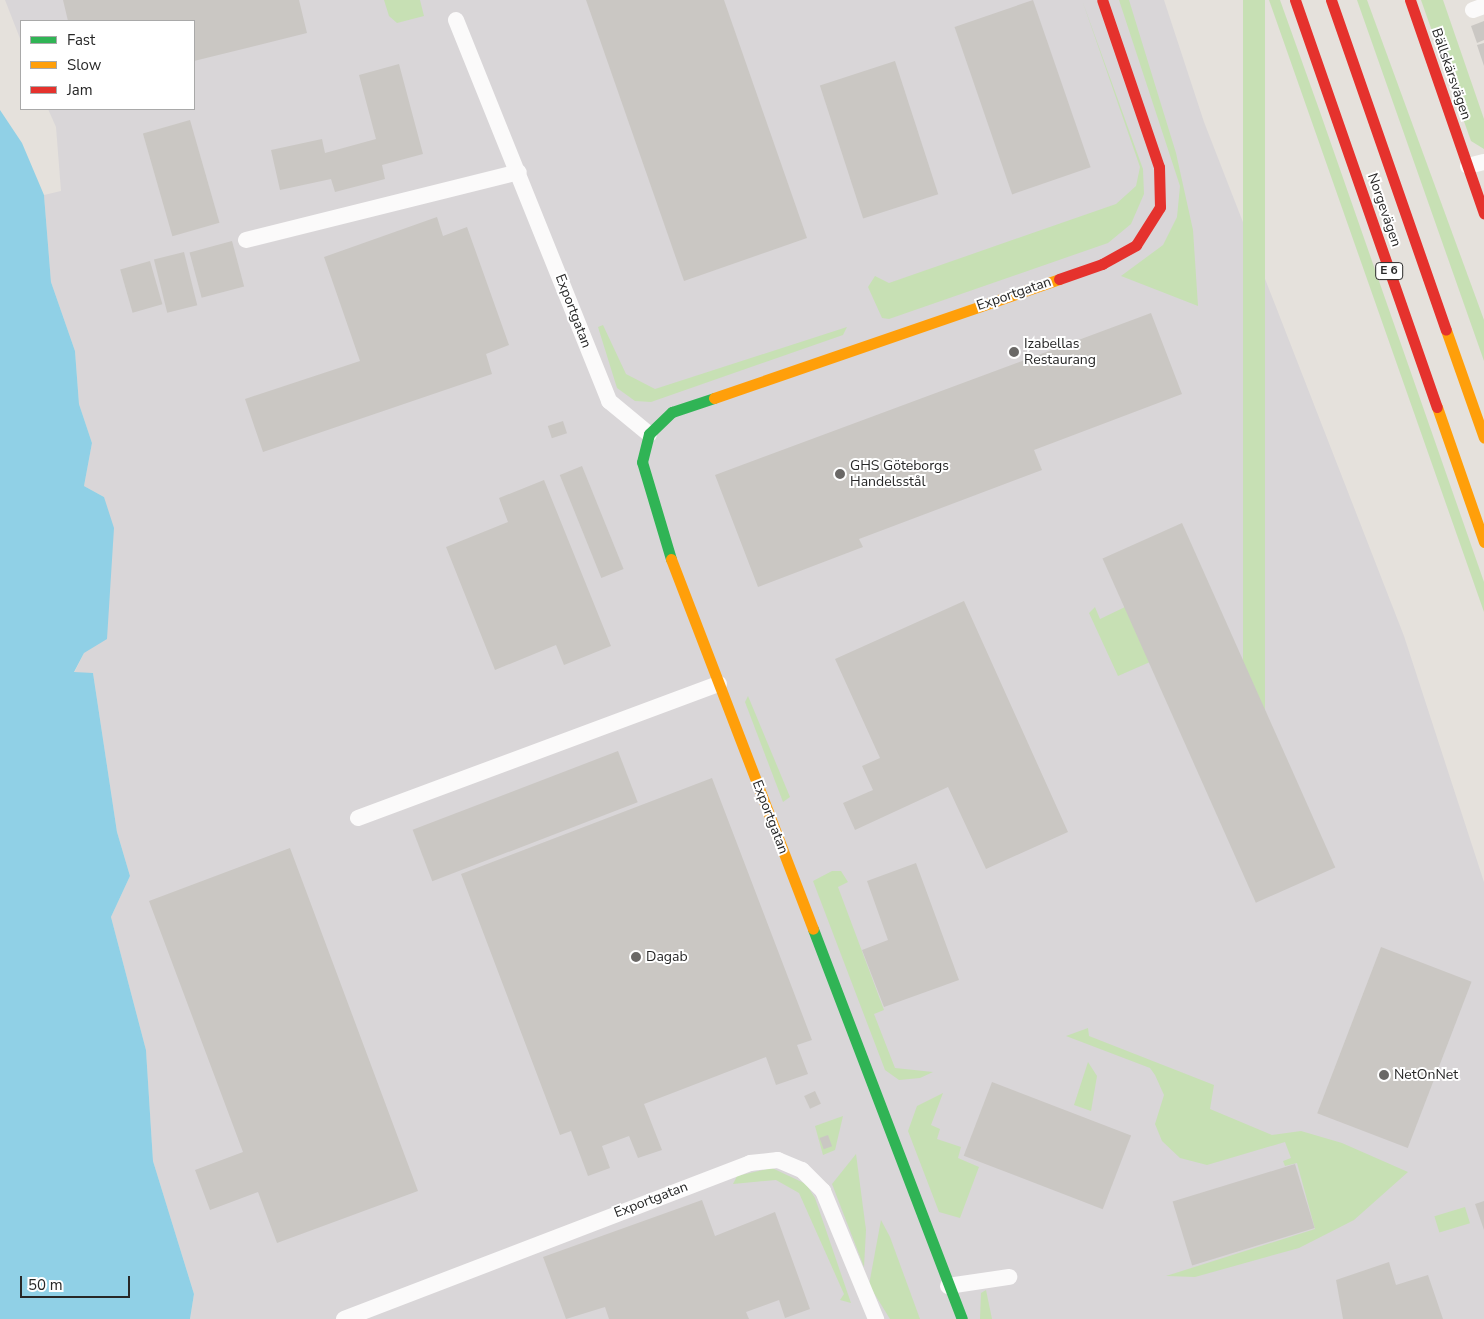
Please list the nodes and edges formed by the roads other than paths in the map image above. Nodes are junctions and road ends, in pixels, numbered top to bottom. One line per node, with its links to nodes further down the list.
1 (1102, 0): 11 (main road, Exportgatan)
2 (1295, 0): 13 (main road, Norgevägen / E 6)
3 (1331, 0): 12 (main road, Norgevägen / E 6)
4 (1410, 0): 7 (main road, Bällskärsvägen)
5 (456, 20): 8 (street, Exportgatan)
6 (1484, 162): 7 (street)
7 (1468, 166): 9 (main road, Bällskärsvägen)
8 (519, 172): 10 (street); 11 (street, Exportgatan)
9 (1484, 214)
10 (246, 240)
11 (649, 434): 14 (main road, Exportgatan)
12 (1484, 438)
13 (1484, 542)
14 (719, 684): 15 (street); 17 (main road, Exportgatan)
15 (358, 818)
16 (1009, 1277): 17 (street)
17 (948, 1286): 20 (main road, Exportgatan)
18 (344, 1319): 19 (street, Exportgatan)
19 (876, 1319)
20 (962, 1319)

